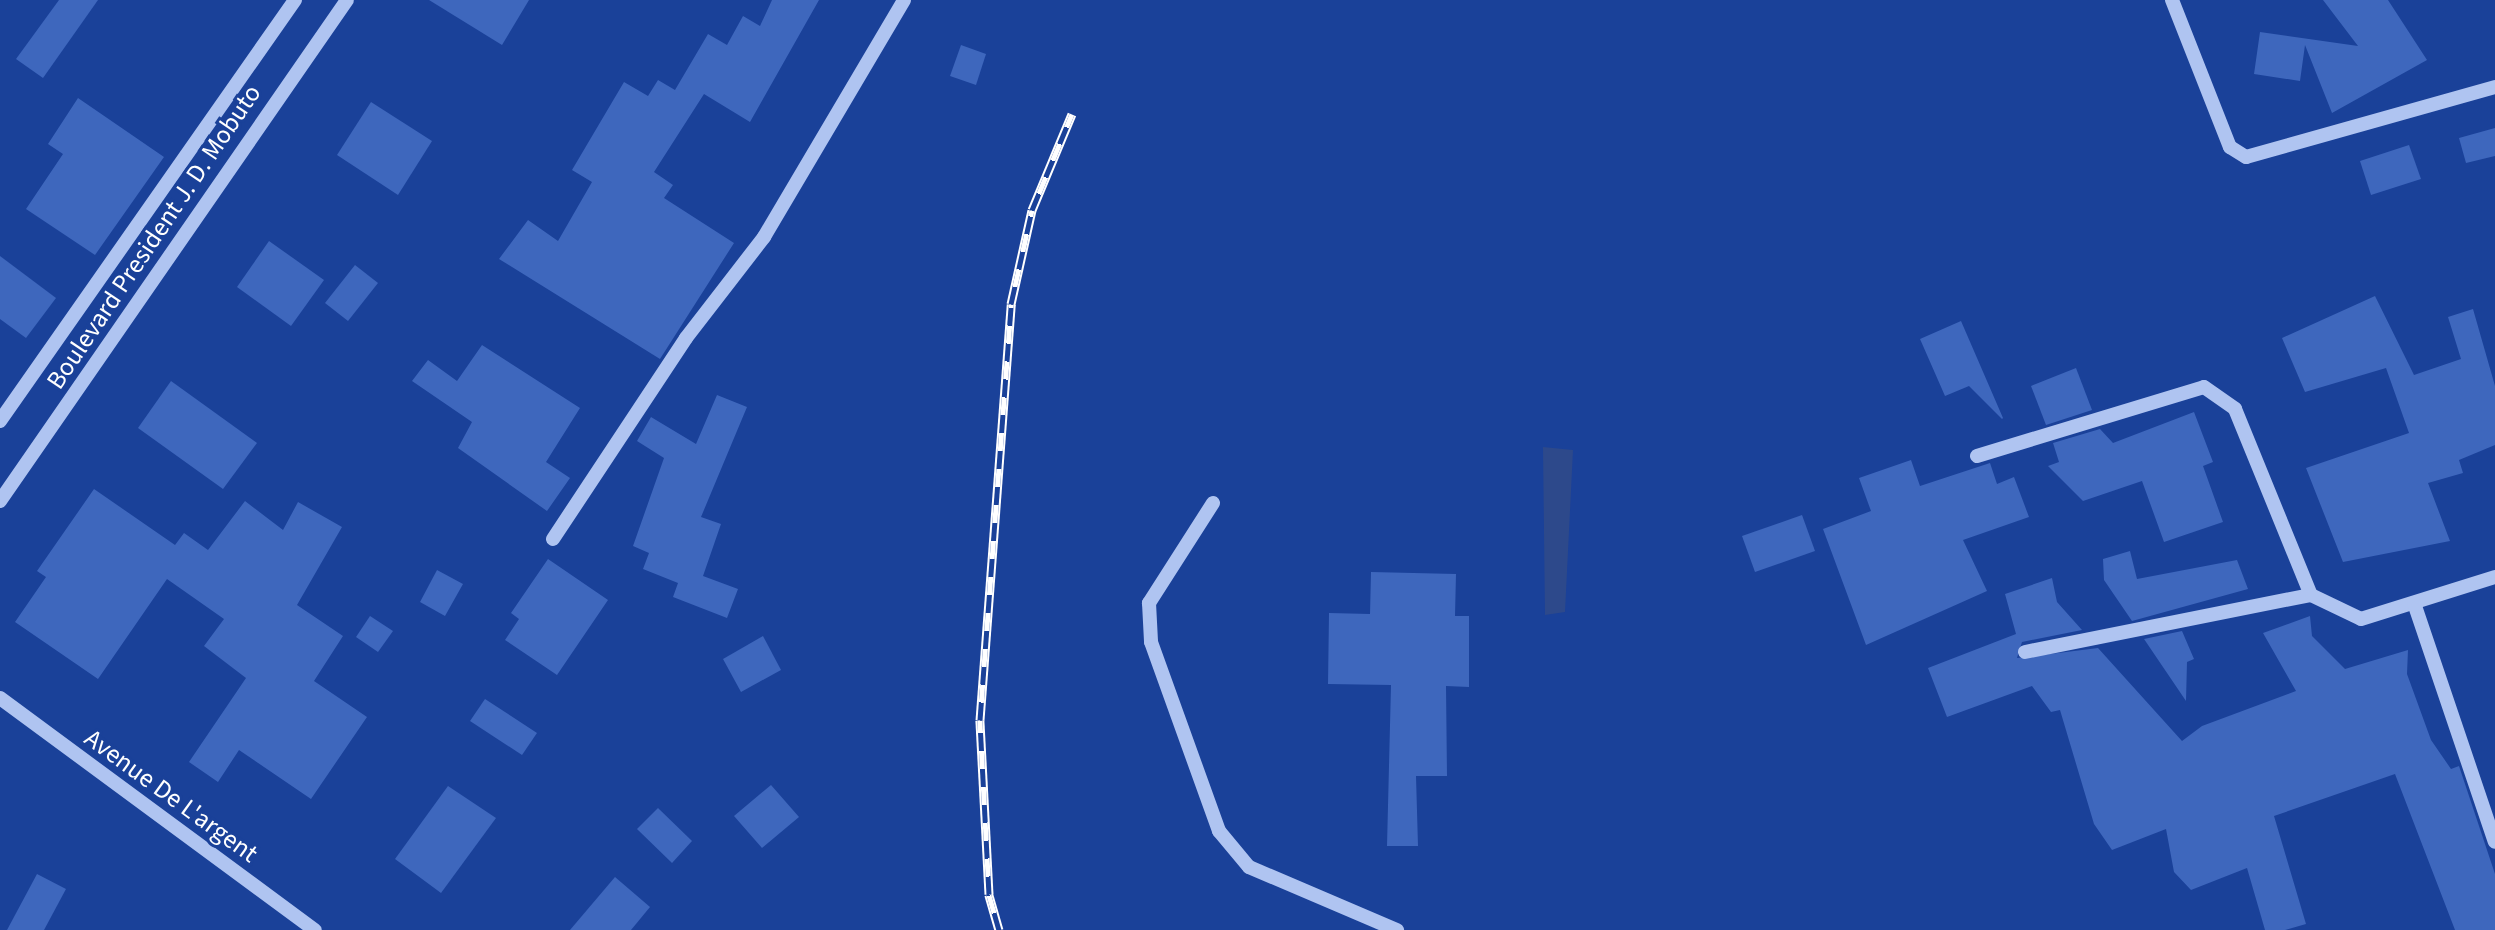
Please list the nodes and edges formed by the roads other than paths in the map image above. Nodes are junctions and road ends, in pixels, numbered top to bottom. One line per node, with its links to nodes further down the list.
1 (295, 0): 6 (street, Boulevard President J. D. Mobuto)
2 (347, 0): 8 (street, Boulevard President J. D. Mobuto)
3 (904, 0): 10 (street)
4 (2172, 0): 5 (street)
5 (2495, 87)
6 (0, 421)
7 (1977, 456): 12 (street)
8 (0, 501)
9 (1213, 503): 18 (street)
10 (553, 539)
11 (2495, 577): 13 (street)
12 (2311, 595): 13 (street); 14 (street)
13 (2414, 603): 16 (street)
14 (2025, 652)
15 (0, 698): 17 (street, Avenue De L'argent)
16 (2495, 842)
17 (315, 930)
18 (1397, 930)

